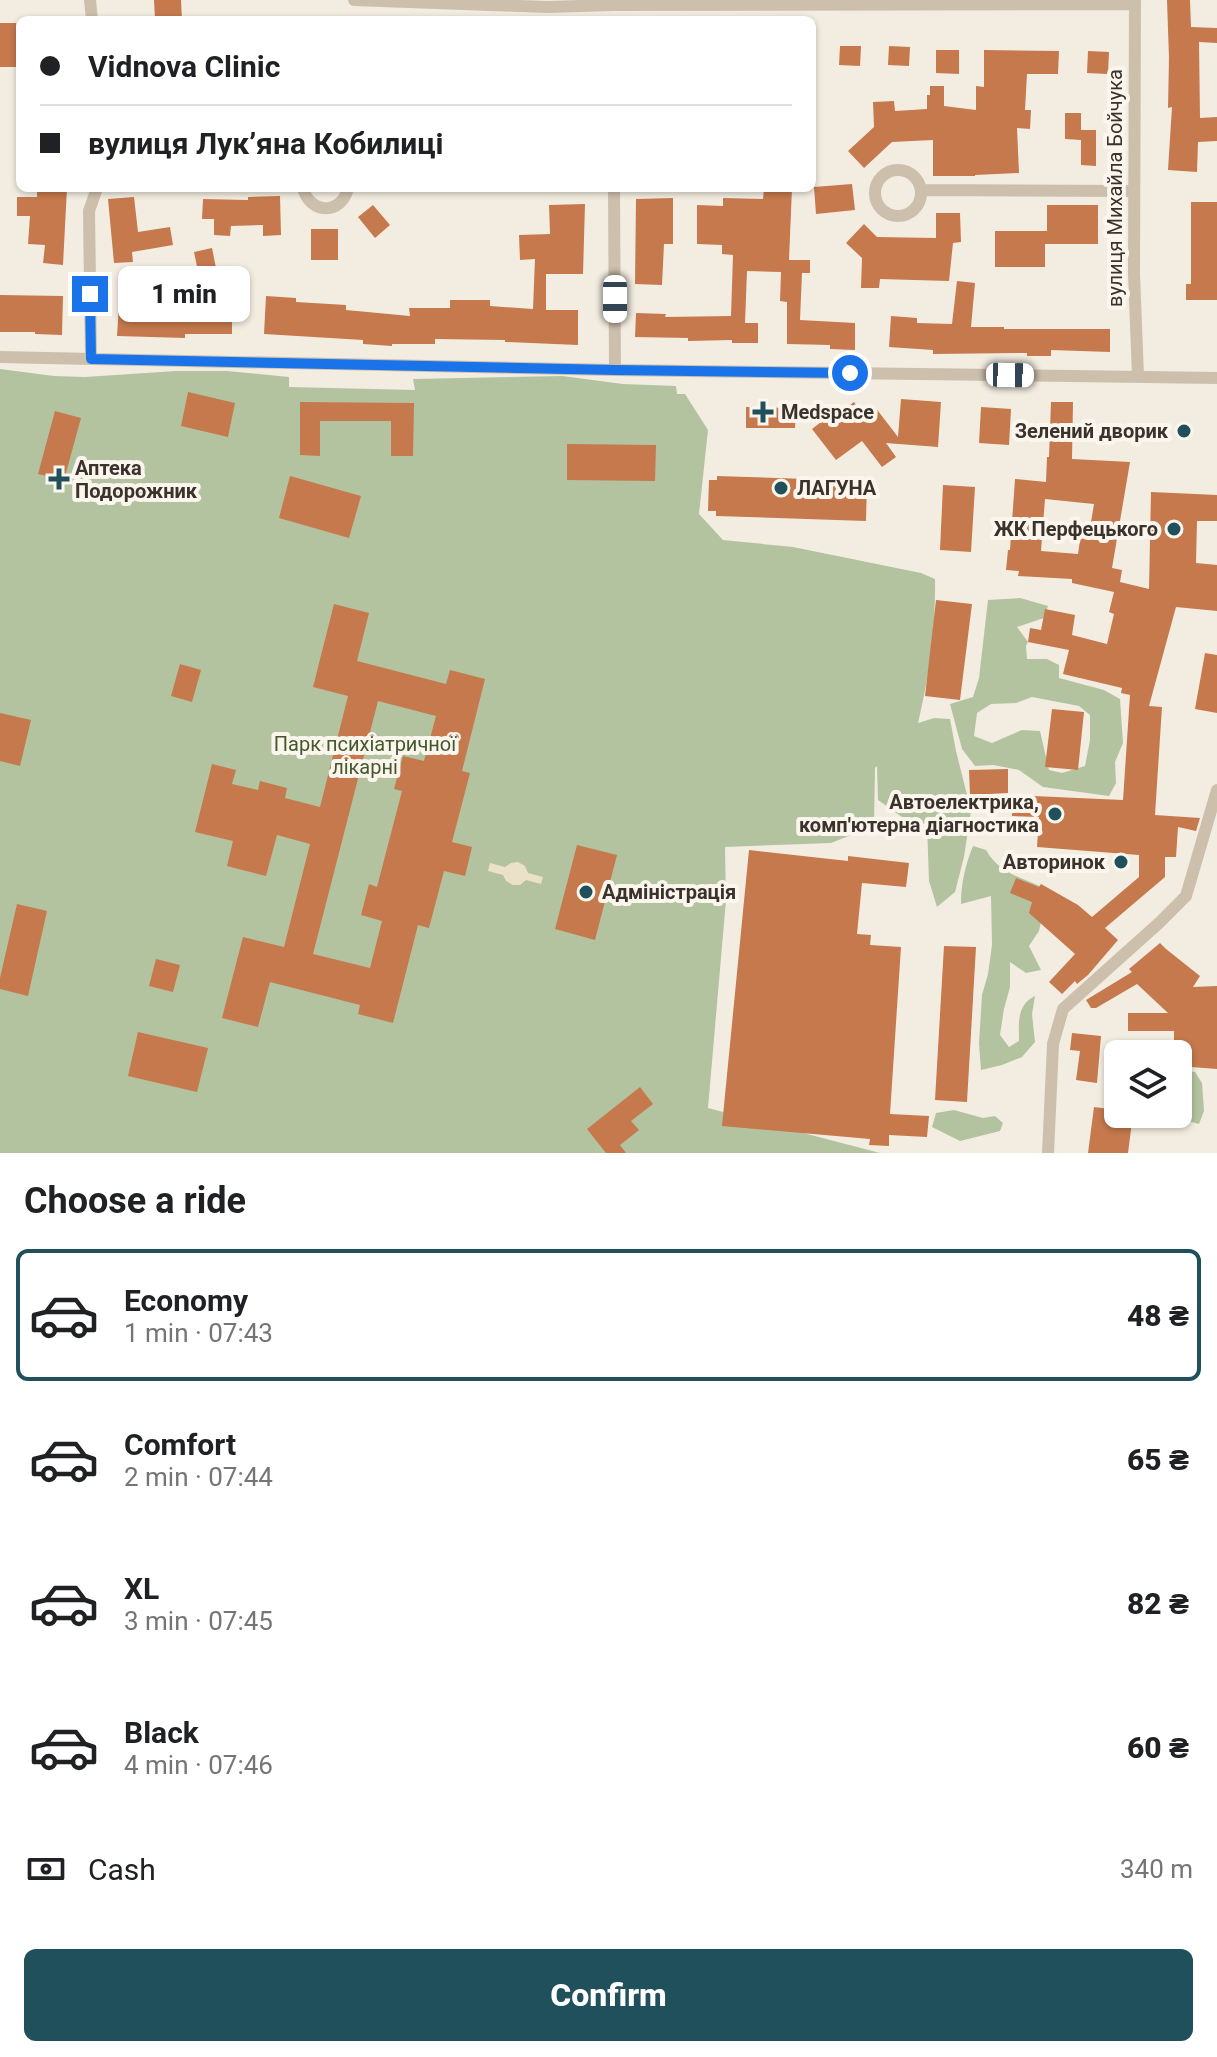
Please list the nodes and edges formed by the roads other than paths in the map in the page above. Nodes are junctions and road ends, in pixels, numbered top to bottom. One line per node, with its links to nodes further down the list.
1 (354, 0): 2 (street)
2 (614, 2): 3 (street)
3 (1135, 2): 5 (street, вулиця Михайла Бойчука)
4 (922, 190): 5 (street)
5 (1134, 191): 13 (street, вулиця Михайла Бойчука)
6 (96, 192): 11 (street)
7 (305, 192): 8 (street)
8 (346, 192)
9 (614, 192): 12 (street)
10 (0, 357): 11 (street)
11 (91, 359): 12 (street)
12 (615, 370): 13 (street)
13 (1138, 376): 14 (street)
14 (1217, 378)
15 (1217, 790): 16 (street)
16 (1048, 1153)

